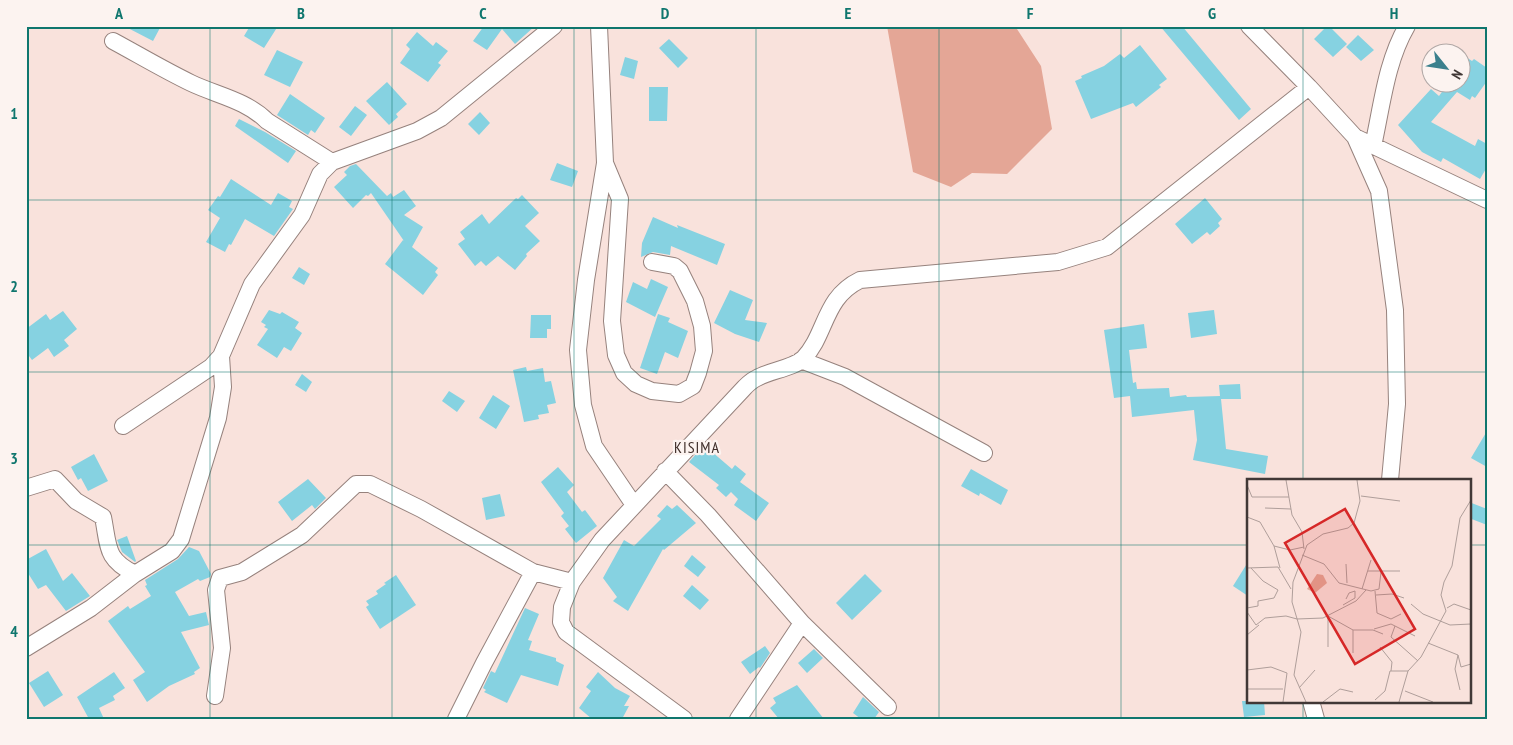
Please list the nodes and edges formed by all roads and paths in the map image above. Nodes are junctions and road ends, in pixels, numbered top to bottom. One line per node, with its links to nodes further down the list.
1 (554, 26): 9 (street)
2 (599, 26): 10 (street)
3 (1249, 26): 6 (street)
4 (1407, 26): 8 (street)
5 (113, 41): 9 (street)
6 (1309, 87): 7 (street); 14 (street)
7 (1355, 137): 8 (street); 18 (street)
8 (1373, 146): 11 (street)
9 (332, 162): 13 (street)
10 (605, 163): 12 (street); 20 (street)
11 (1487, 200)
12 (652, 262)
13 (221, 356): 15 (street); 22 (street)
14 (801, 360): 16 (street); 17 (street)
15 (123, 426)
16 (984, 453)
17 (665, 471): 20 (street); 24 (street)
18 (1390, 479)
19 (26, 488): 22 (street)
20 (634, 504): 23 (street)
21 (533, 572): 23 (street); 26 (street); 29 (street)
22 (134, 574): 25 (street)
23 (572, 582): 30 (street)
24 (802, 623): 28 (street); 31 (street)
25 (26, 648)
26 (215, 696)
27 (1311, 702): 32 (street)
28 (888, 707)
29 (456, 719)
30 (684, 719)
31 (738, 719)
32 (1316, 719)

